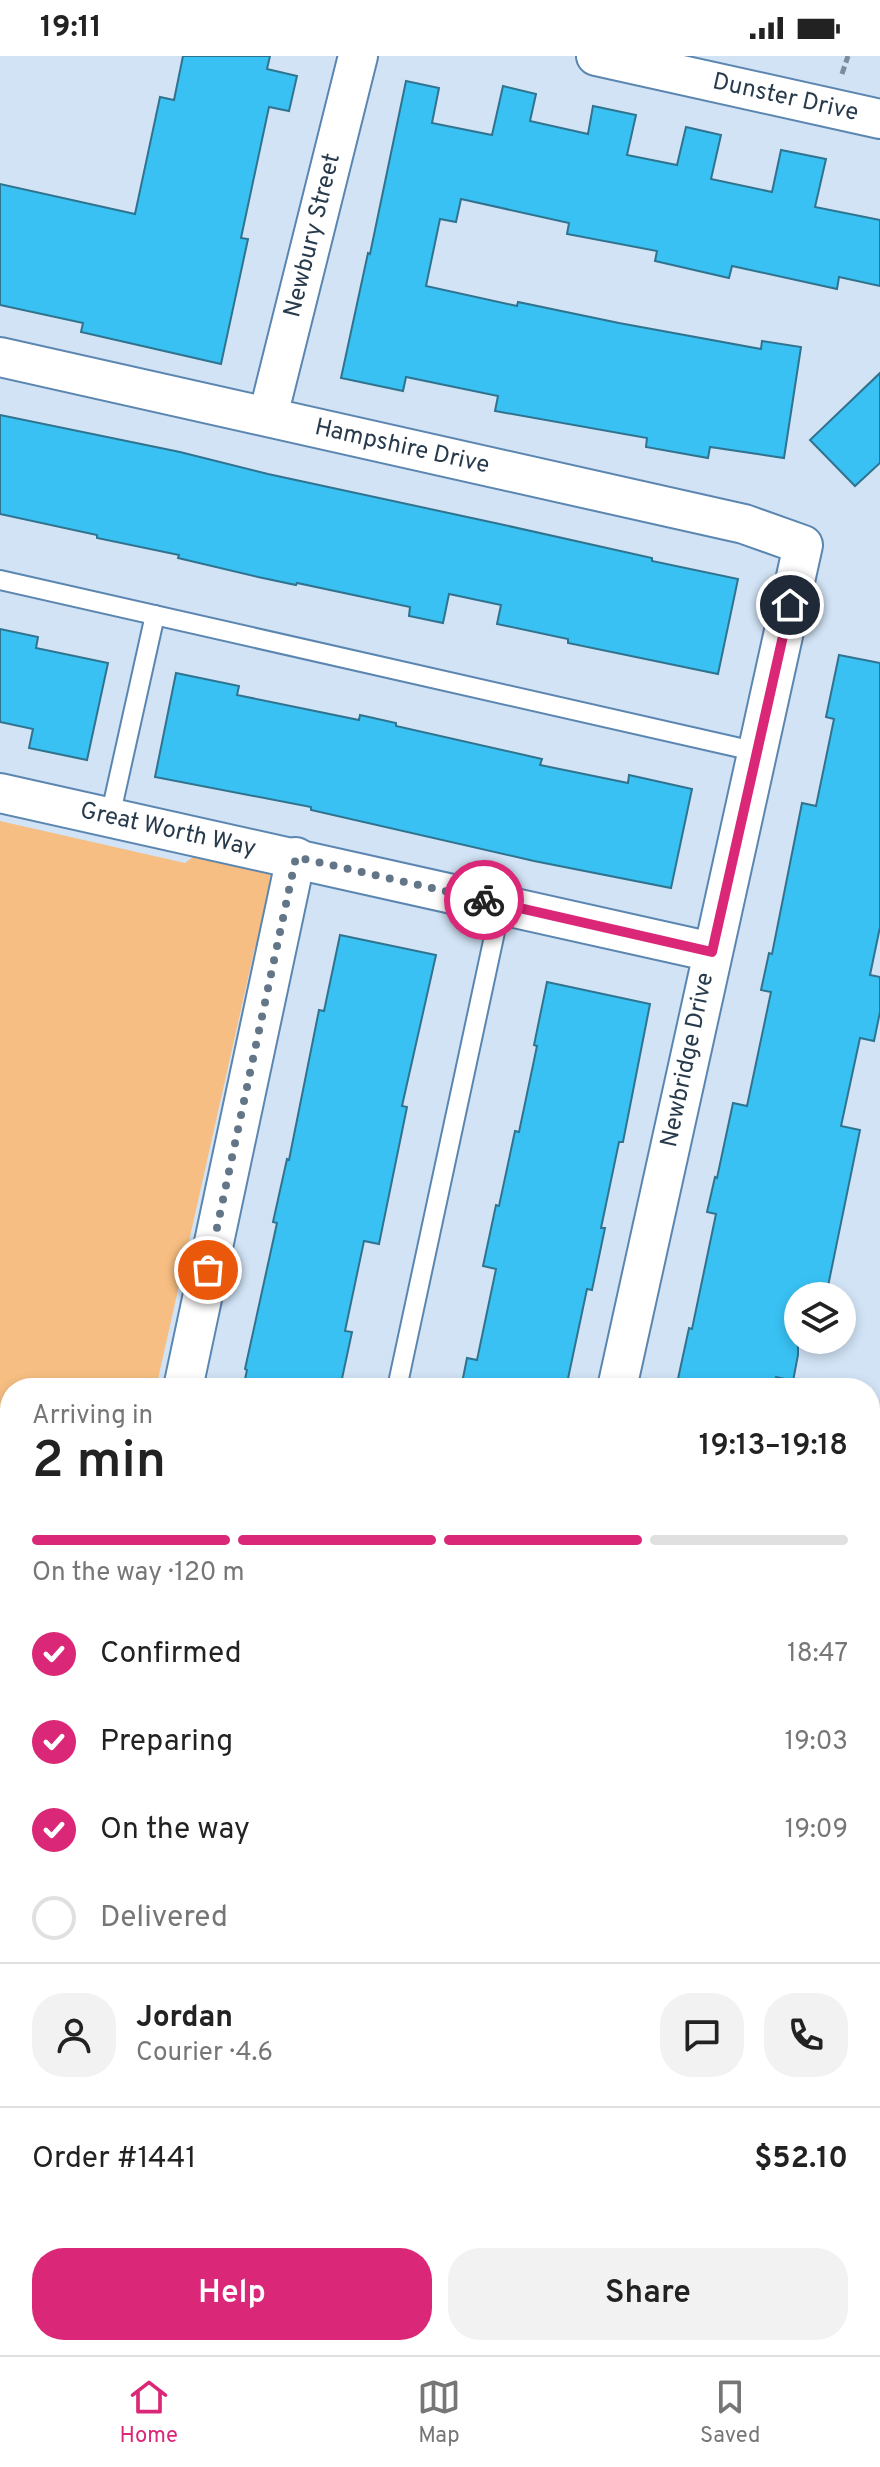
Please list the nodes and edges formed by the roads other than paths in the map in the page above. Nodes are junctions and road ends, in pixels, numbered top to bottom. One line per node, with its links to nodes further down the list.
1 (358, 56): 5 (street, Newbury Street)
2 (596, 56): 3 (street, Dunster Drive)
3 (880, 119)
4 (0, 357): 5 (street, Hampshire Drive)
5 (268, 416): 6 (street, Hampshire Drive)
6 (803, 545): 9 (street, Newbridge Drive)
7 (0, 580): 8 (lane)
8 (155, 615): 9 (lane); 11 (lane)
9 (758, 752): 14 (street, Newbridge Drive)
10 (0, 793): 11 (street, Great Worth Way)
11 (110, 817): 12 (street, Great Worth Way)
12 (296, 857): 13 (street, Great Worth Way); 15 (street)
13 (501, 904): 14 (street, Great Worth Way); 16 (lane)
14 (712, 952): 17 (street, Newbridge Drive)
15 (185, 1378)
16 (399, 1378)
17 (619, 1378)

